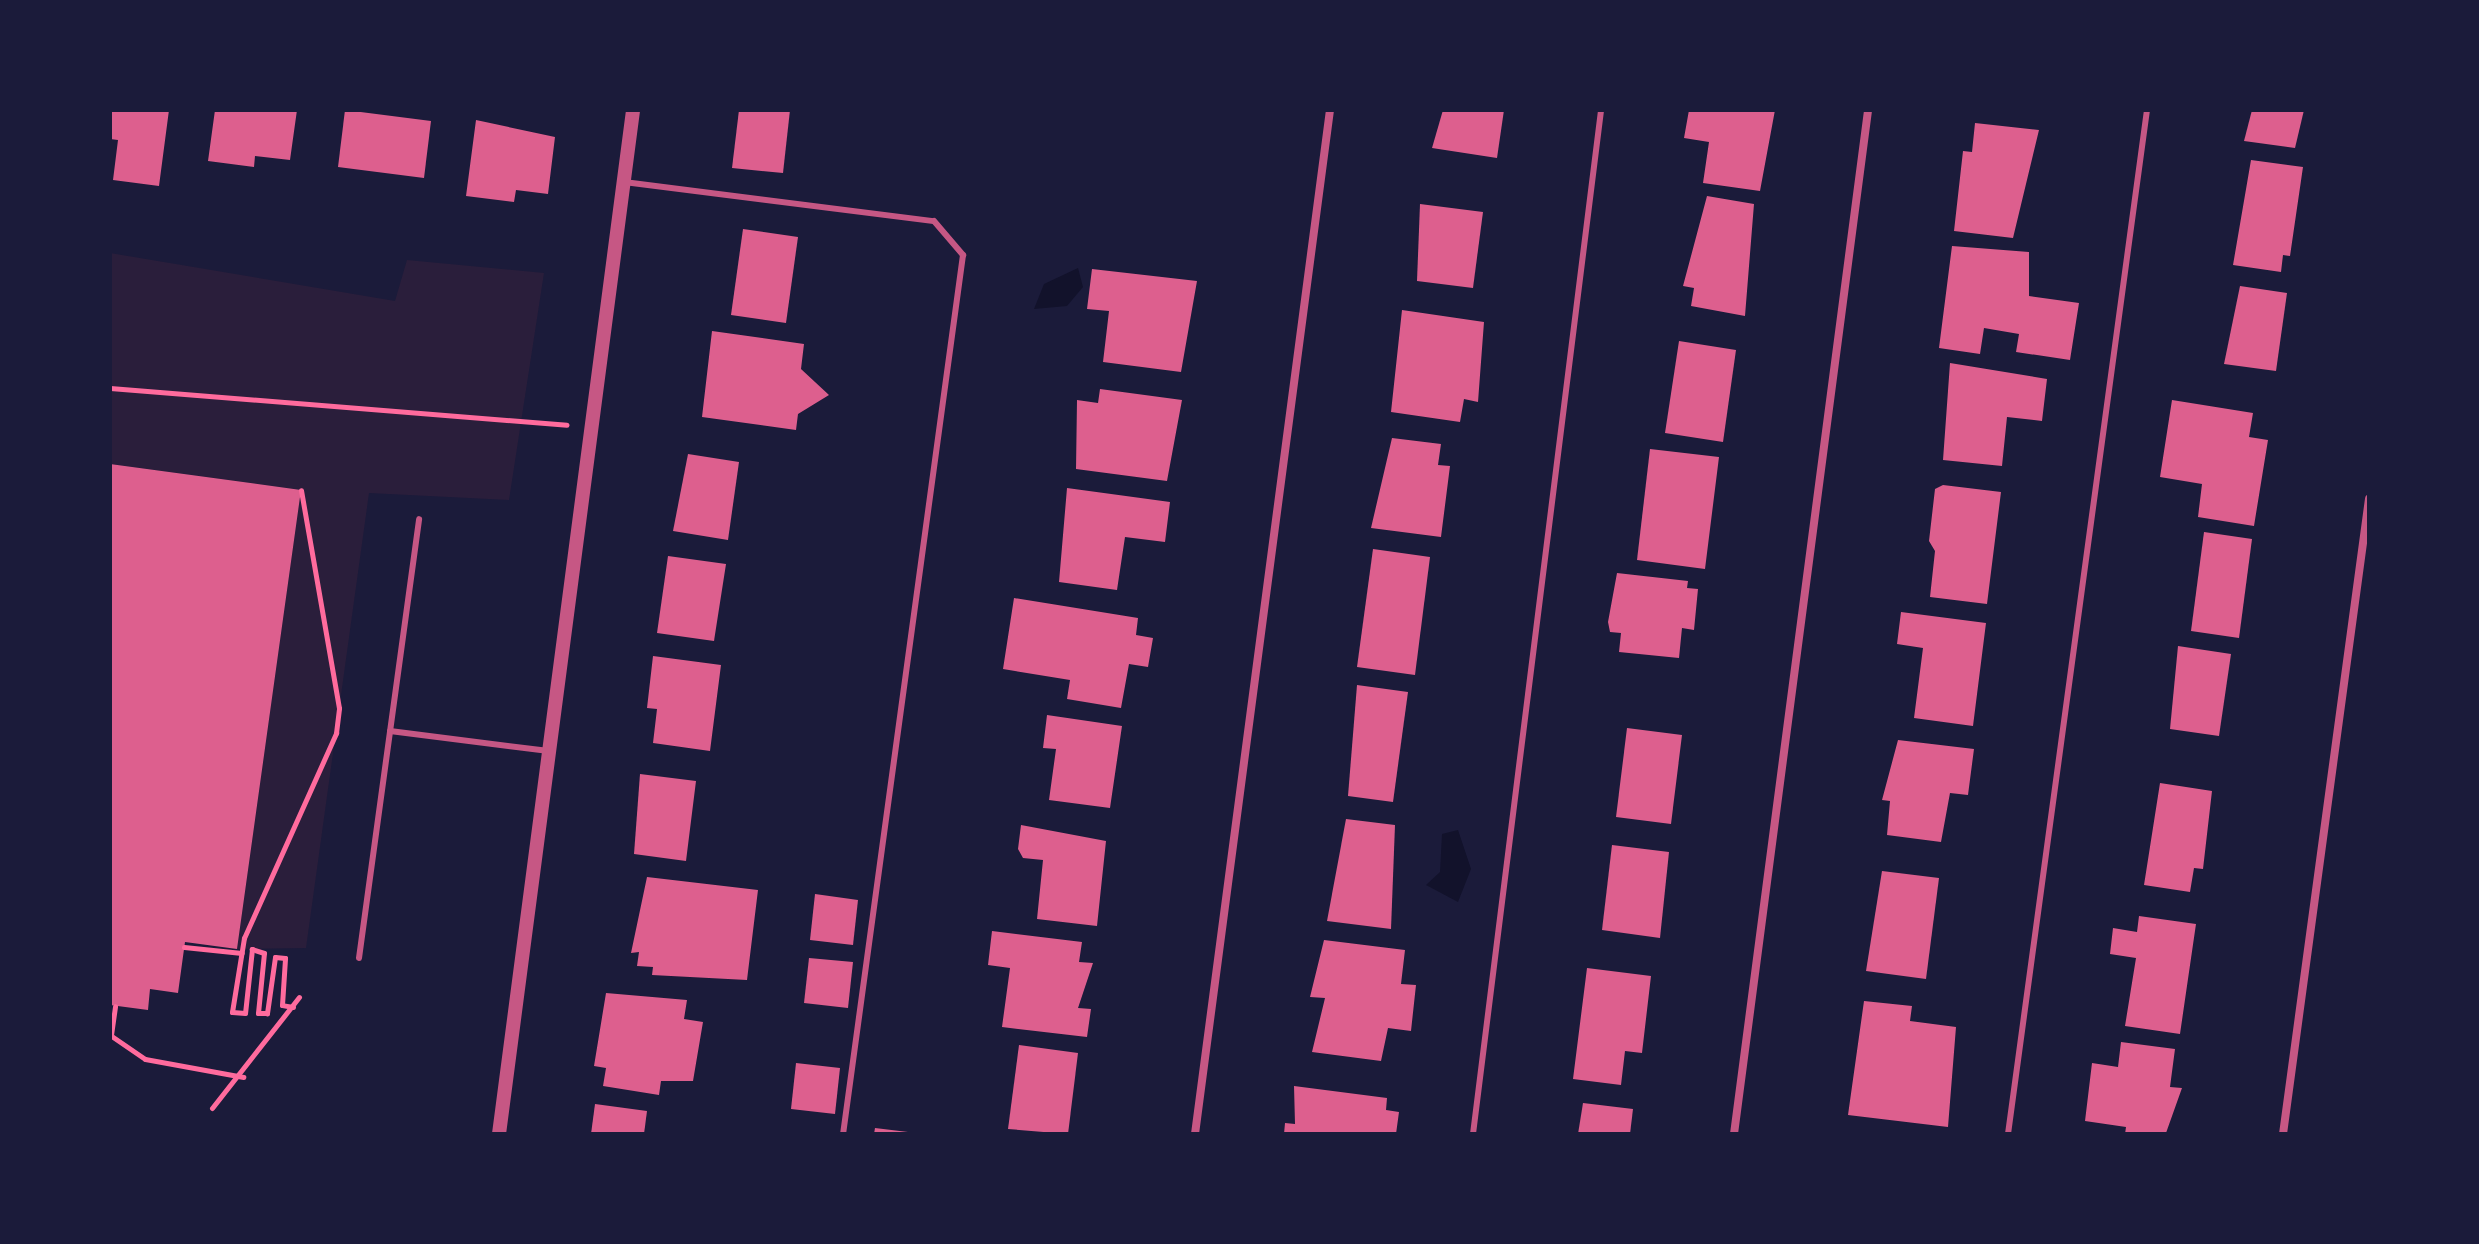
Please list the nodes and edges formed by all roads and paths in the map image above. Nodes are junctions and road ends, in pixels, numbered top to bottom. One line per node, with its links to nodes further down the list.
1 (633, 110): 6 (street)
2 (1330, 110): 25 (street)
3 (1601, 110): 26 (lane)
4 (1868, 110): 27 (street)
5 (2147, 110): 28 (lane)
6 (623, 182): 8 (street); 24 (lane)
7 (110, 388): 8 (path)
8 (592, 428): 13 (street)
9 (301, 490): 15 (path)
10 (2369, 499): 29 (street)
11 (419, 519): 12 (lane)
12 (390, 731): 13 (lane); 16 (lane)
13 (549, 751): 23 (street)
14 (184, 947): 15 (path)
15 (242, 953): 19 (path)
16 (359, 958)
17 (299, 997): 19 (path)
18 (115, 1006): 20 (path)
19 (293, 1007): 21 (path)
20 (110, 1035): 21 (path)
21 (243, 1077): 22 (path)
22 (212, 1108)
23 (499, 1134)
24 (843, 1134)
25 (1195, 1134)
26 (1473, 1134)
27 (1734, 1134)
28 (2008, 1134)
29 (2283, 1134)

